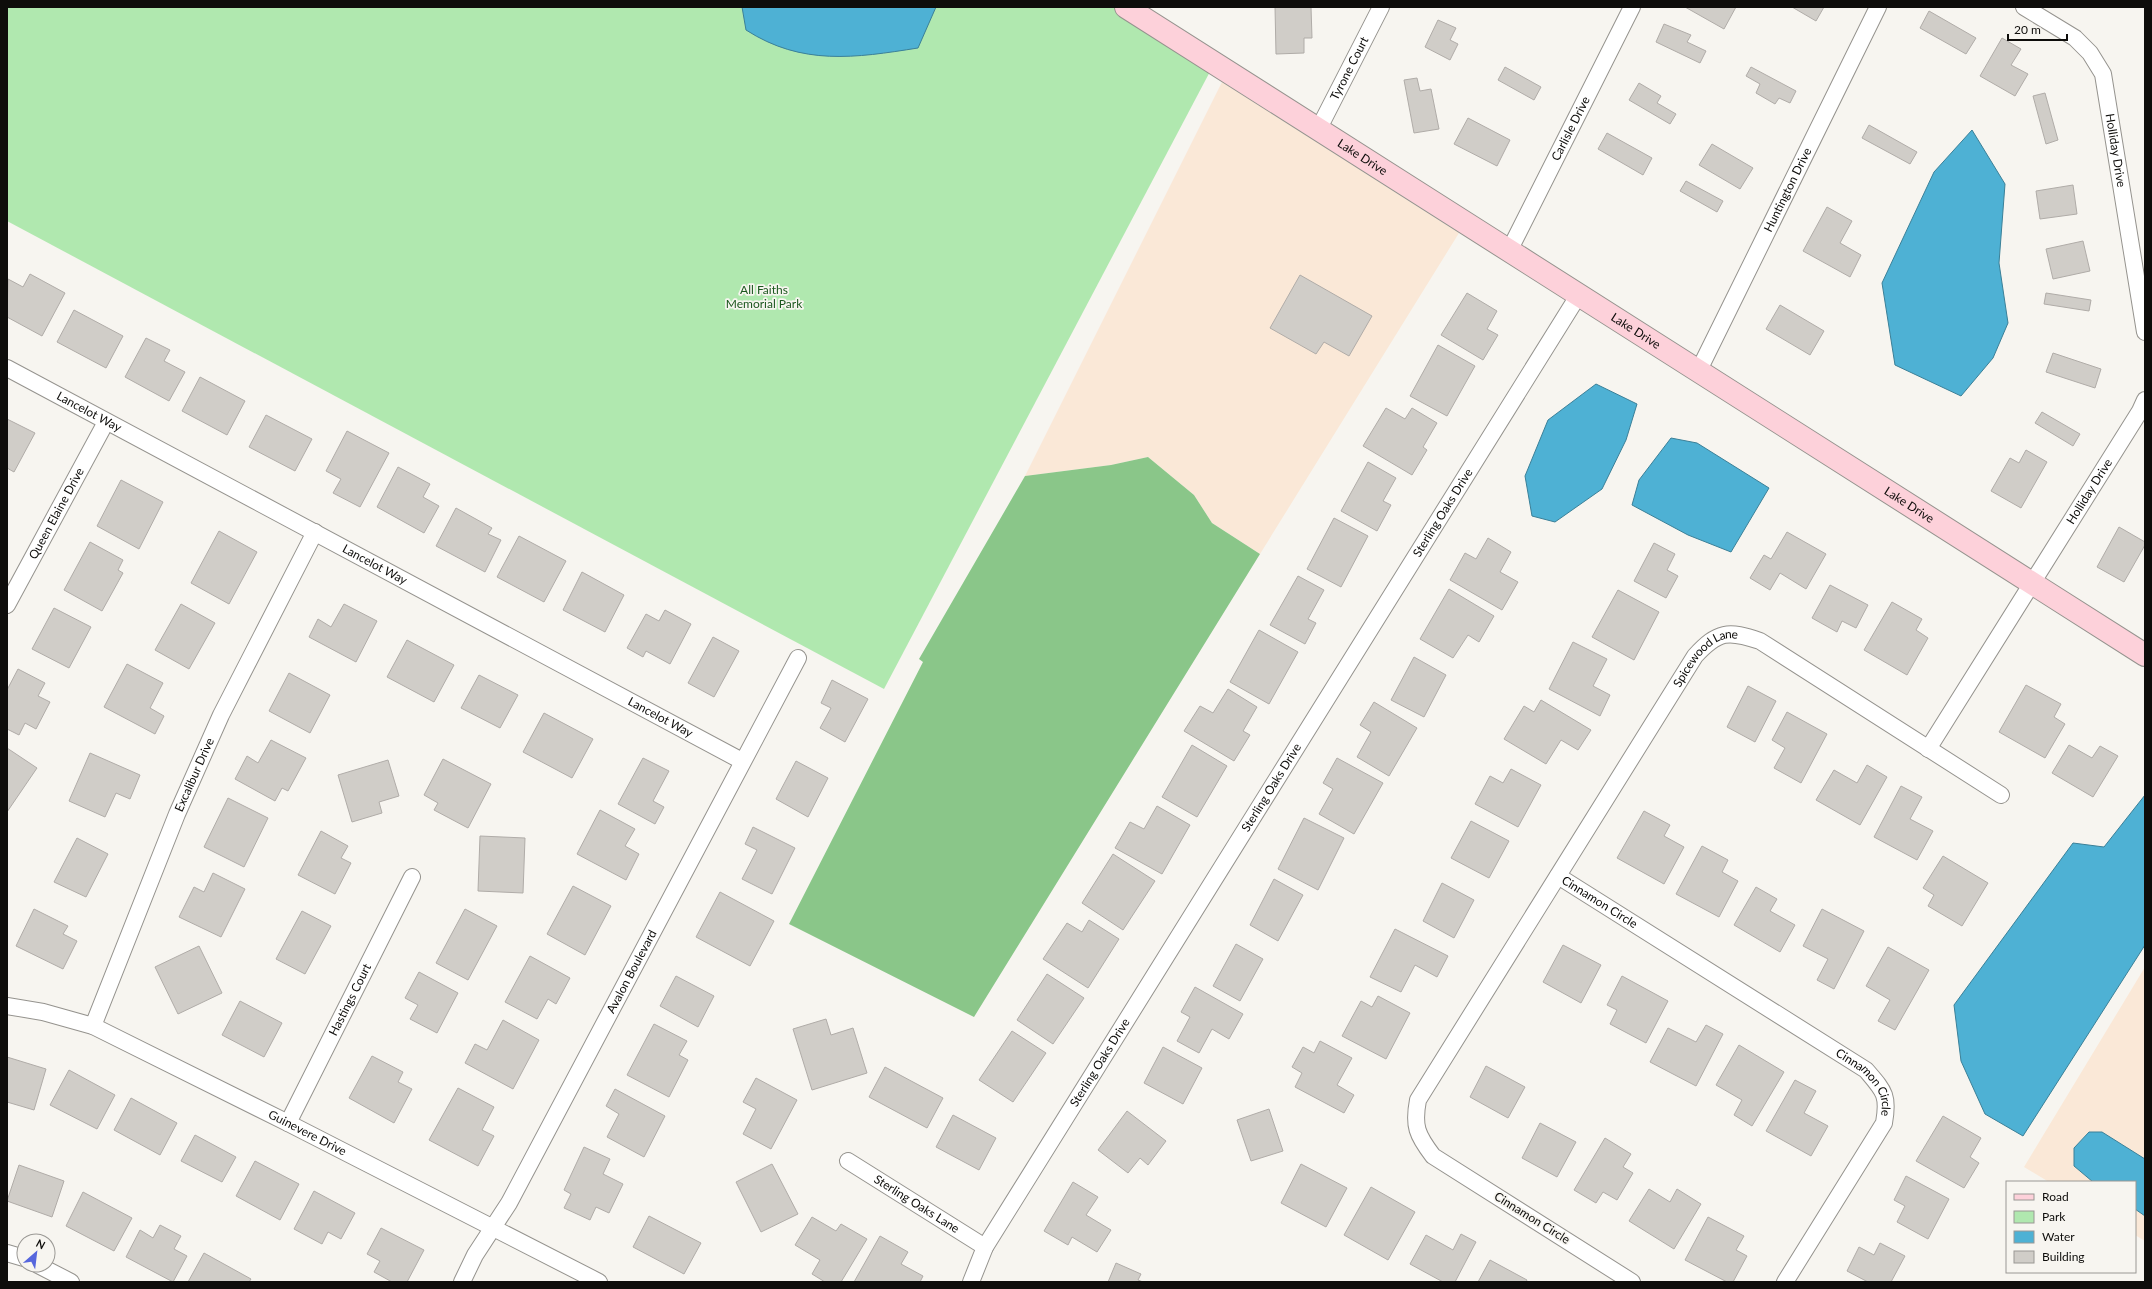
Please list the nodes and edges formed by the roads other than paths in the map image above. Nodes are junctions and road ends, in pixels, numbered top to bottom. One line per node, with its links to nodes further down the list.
1 (1126, 7): 6 (street, Lake Drive)
2 (1381, 7): 6 (street, Tyrone Court)
3 (1632, 7): 7 (street, Carlisle Drive)
4 (1878, 7): 11 (street, Huntington Drive)
5 (2024, 7): 9 (street, Holliday Drive)
6 (1318, 130): 7 (street, Lake Drive)
7 (1509, 251): 8 (street, Lake Drive)
8 (1578, 296): 11 (street, Lake Drive); 29 (street, Sterling Oaks Drive)
9 (2145, 332)
10 (7, 368): 13 (street, Lancelot Way)
11 (1698, 372): 15 (street, Lake Drive)
12 (2145, 400): 15 (street, Holliday Drive)
13 (106, 422): 14 (street, Lancelot Way); 16 (street, Queen Elaine Drive)
14 (315, 532): 20 (street, Lancelot Way); 25 (street, Excalibur Drive)
15 (2032, 583): 17 (street, Lake Drive); 19 (street)
16 (7, 605)
17 (2145, 655)
18 (798, 658): 20 (street, Avalon Boulevard)
19 (1928, 749): 21 (street, Spicewood Lane); 22 (street, Spicewood Lane)
20 (742, 761): 28 (street, Avalon Boulevard)
21 (2001, 795)
22 (1558, 876): 35 (street, Cinnamon Circle); 36 (street, Cinnamon Circle)
23 (412, 877): 26 (street, Hastings Court)
24 (7, 1006): 25 (street, Guinevere Drive)
25 (93, 1026): 26 (street, Guinevere Drive)
26 (288, 1123): 28 (street, Guinevere Drive)
27 (848, 1161): 29 (street, Sterling Oaks Lane)
28 (494, 1228): 33 (street, Avalon Boulevard); 34 (street, Guinevere Drive)
29 (985, 1248): 31 (street, Sterling Oaks Drive)
30 (54, 1273): 32 (street)
31 (973, 1281)
32 (71, 1282)
33 (462, 1282)
34 (599, 1282)
35 (1632, 1282)
36 (1785, 1282)

